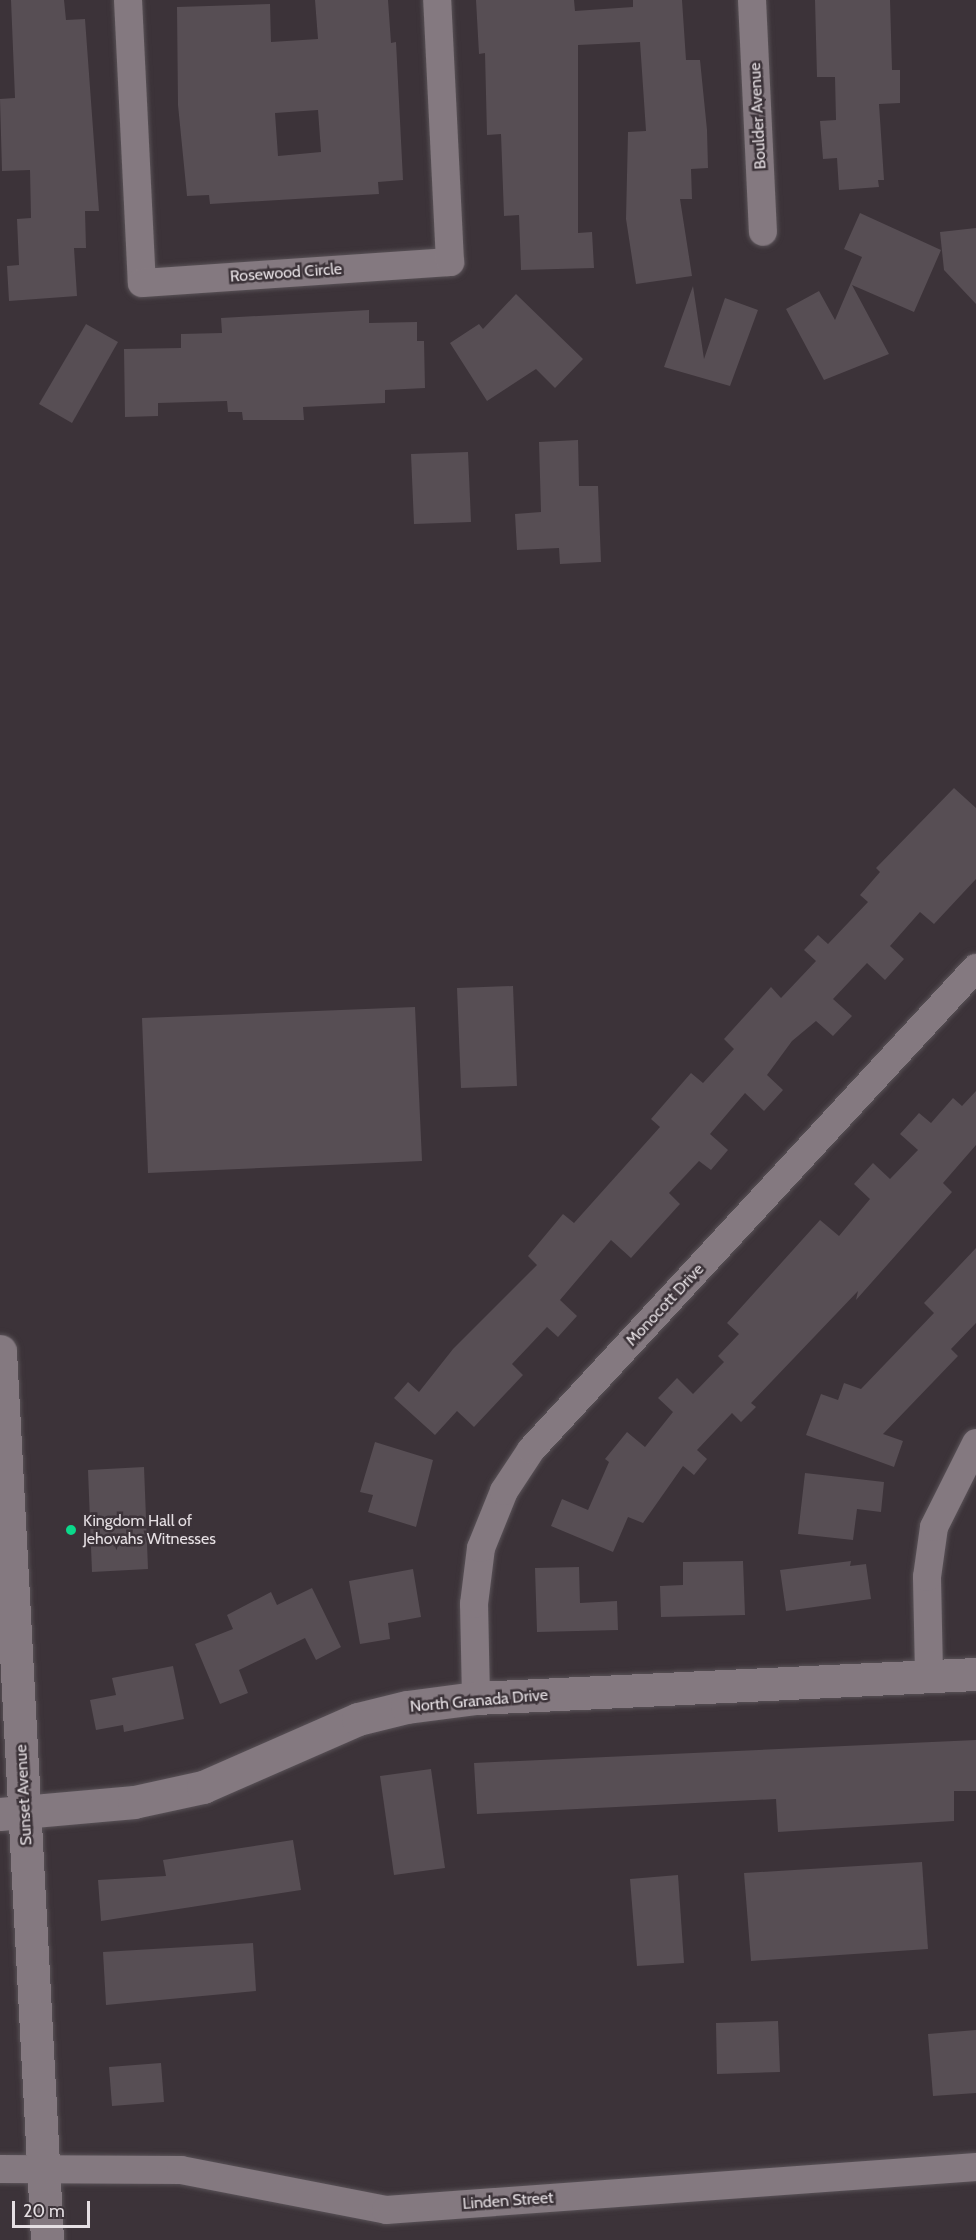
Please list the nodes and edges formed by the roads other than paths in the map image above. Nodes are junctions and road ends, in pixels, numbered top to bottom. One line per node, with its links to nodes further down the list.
1 (128, 0): 2 (street, Rosewood Circle)
2 (437, 0)
3 (752, 0): 4 (street, Boulder Avenue)
4 (763, 232)
5 (976, 968): 10 (street, Monocott Drive)
6 (0, 1351): 11 (street, Sunset Avenue)
7 (976, 1443): 8 (street)
8 (929, 1674): 9 (street, North Granada Drive); 10 (street, North Granada Drive)
9 (976, 1674)
10 (476, 1698): 11 (street, North Granada Drive)
11 (12, 1813): 12 (street, Sunset Avenue)
12 (44, 2167): 13 (street, Linden Street); 14 (street, Linden Street); 15 (street, Sunset Avenue)
13 (976, 2167)
14 (0, 2169)
15 (47, 2240)

